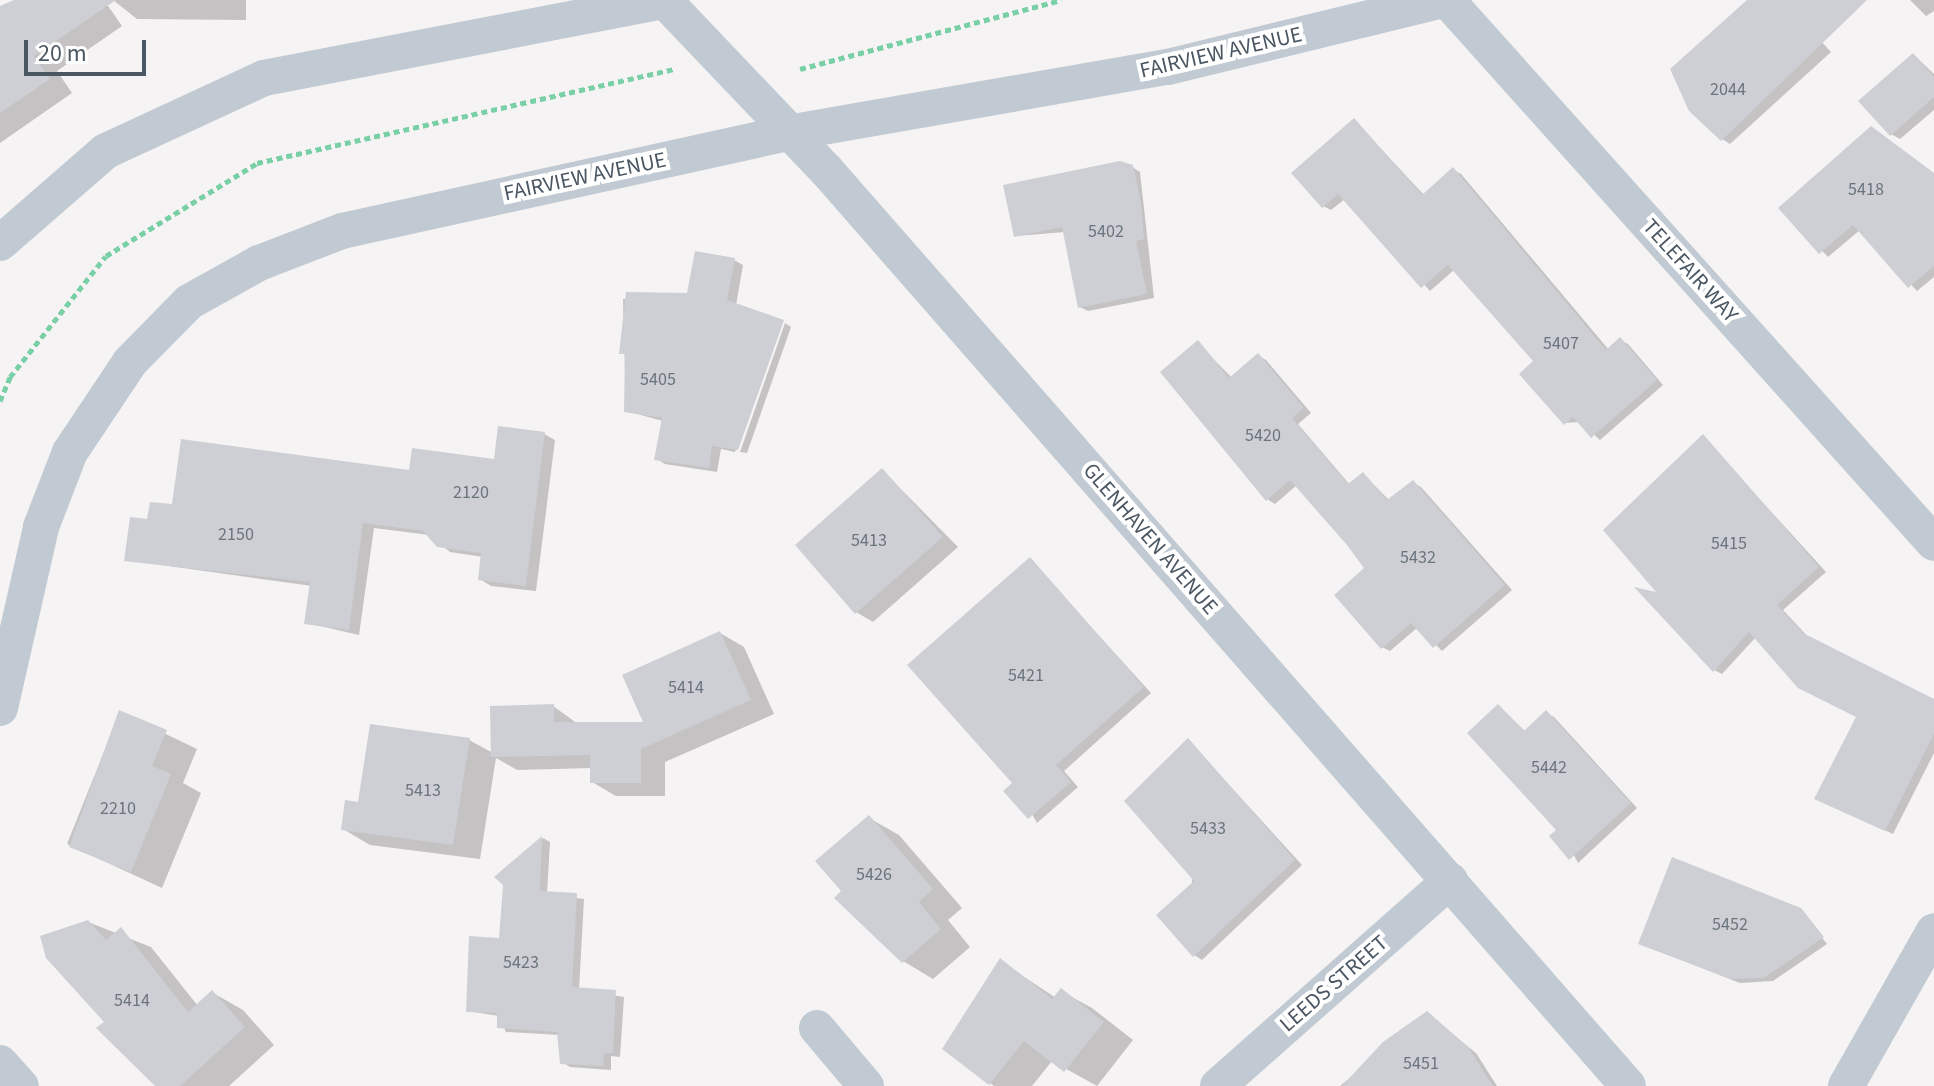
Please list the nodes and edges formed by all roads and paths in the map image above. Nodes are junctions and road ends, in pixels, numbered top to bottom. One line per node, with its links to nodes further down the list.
1 (666, 0): 6 (street, GLENHAVEN AVENUE); 7 (street)
2 (1061, 0): 5 (path)
3 (1445, 0): 6 (street, FAIRVIEW AVENUE); 9 (street, TELEFAIR WAY)
4 (674, 69): 8 (path)
5 (800, 69)
6 (788, 133): 10 (street, FAIRVIEW AVENUE); 11 (street, GLENHAVEN AVENUE)
7 (0, 243)
8 (0, 401)
9 (1934, 543)
10 (0, 708)
11 (1450, 881): 17 (street, LEEDS STREET); 18 (street, GLENHAVEN AVENUE)
12 (1934, 931): 19 (street)
13 (817, 1028): 16 (street)
14 (0, 1063): 15 (street)
15 (21, 1086)
16 (866, 1086)
17 (1218, 1086)
18 (1628, 1086)
19 (1846, 1086)

